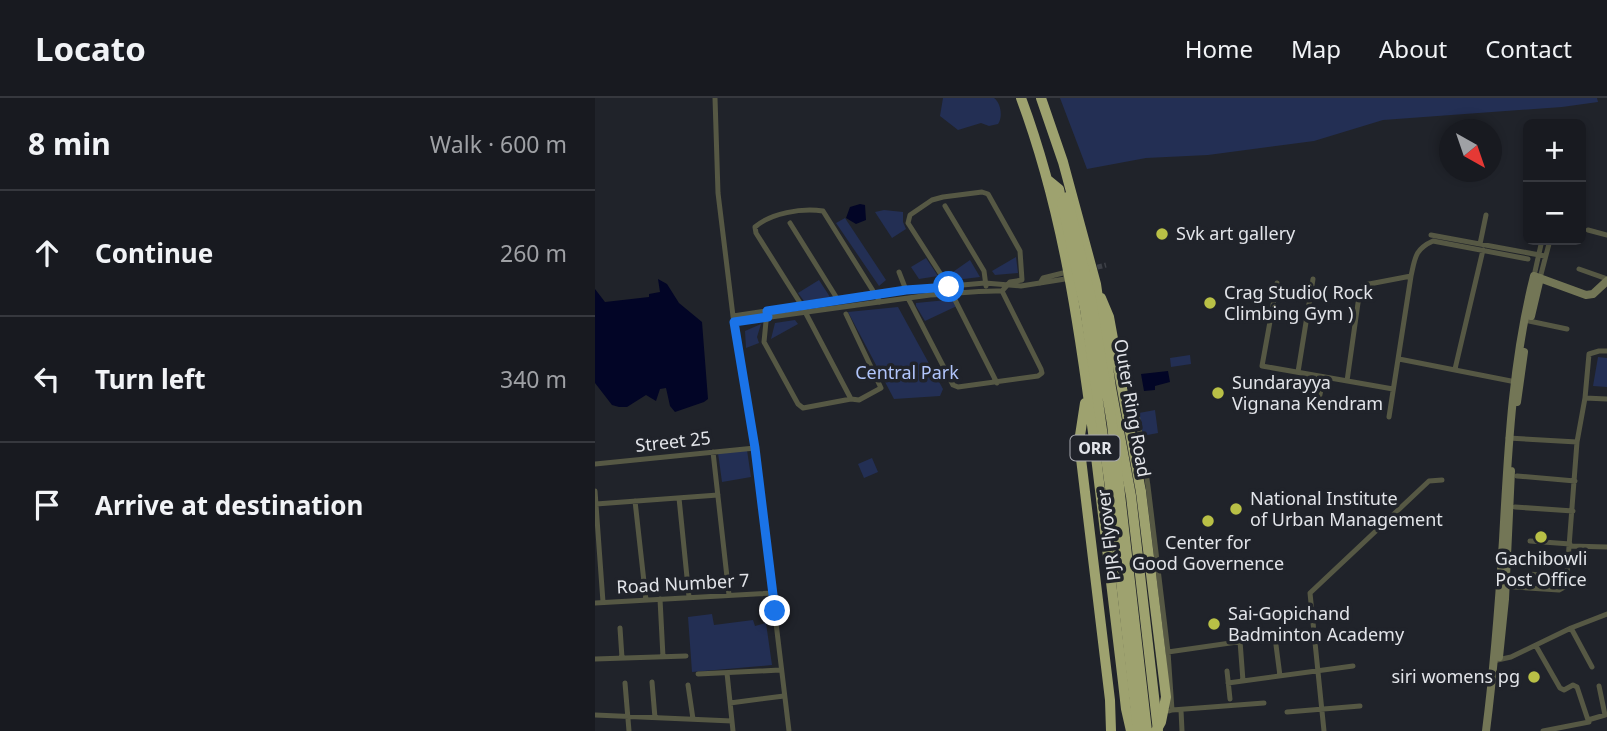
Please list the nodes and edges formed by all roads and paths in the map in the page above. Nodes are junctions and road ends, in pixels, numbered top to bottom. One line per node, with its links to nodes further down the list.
1 (715, 98): 39 (street)
2 (1021, 98): 5 (highway, ORR)
3 (1041, 98): 4 (highway, Outer Ring Road / ORR)
4 (1065, 167): 6 (highway, PJR Flyover); 26 (highway, Outer Ring Road / ORR)
5 (1048, 180): 6 (highway, PJR Flyover); 50 (highway, ORR)
6 (1064, 198): 135 (highway, PJR Flyover, bridge); 136 (highway, PJR Flyover, bridge)
7 (945, 206): 27 (street)
8 (1486, 215): 15 (street)
9 (790, 223): 33 (street)
10 (1588, 230): 11 (street)
11 (1607, 235)
12 (1431, 236): 15 (street)
13 (1542, 245): 16 (street)
14 (1547, 245): 16 (street)
15 (1482, 247): 16 (street); 17 (street); 20 (street); 44 (street)
16 (1542, 255): 21 (street)
17 (1528, 259)
18 (1579, 269): 23 (street)
19 (899, 272): 29 (street)
20 (1411, 276): 43 (street); 47 (street)
21 (1537, 277): 23 (street); 40 (street); 48 (street)
22 (1313, 279): 45 (street)
23 (1607, 280)
24 (1040, 283): 28 (street)
25 (1277, 283): 45 (street)
26 (1096, 284): 124 (highway, Outer Ring Road / ORR); 137 (highway, bridge)
27 (986, 287): 28 (street); 30 (street)
28 (1004, 288): 30 (street); 49 (street)
29 (906, 290): 30 (street); 31 (street)
30 (950, 290): 32 (street); 49 (street)
31 (877, 295): 33 (street); 34 (street); 36 (street)
32 (908, 298): 34 (street); 49 (street)
33 (838, 300): 35 (street); 36 (street)
34 (880, 302): 35 (street)
35 (841, 307): 36 (street)
36 (803, 310): 37 (street); 54 (street)
37 (767, 314): 39 (street); 54 (street)
38 (846, 314): 54 (street)
39 (733, 319): 60 (street)
40 (1529, 321): 41 (street); 48 (street)
41 (1566, 330)
42 (1607, 351): 53 (street)
43 (1399, 359): 44 (street); 51 (street)
44 (1455, 369): 48 (street)
45 (1298, 372): 46 (street)
46 (1324, 377): 47 (street); 56 (street)
47 (1347, 381): 51 (street)
48 (1516, 382): 58 (street)
49 (997, 383)
50 (1088, 389): 133 (highway); 134 (highway, ORR)
51 (1393, 389): 57 (street)
52 (1134, 394): 94 (street)
53 (1585, 398): 55 (street); 59 (street)
54 (851, 399)
55 (1607, 400)
56 (1318, 403)
57 (1389, 417)
58 (1510, 438): 59 (street); 99 (street)
59 (1577, 442): 65 (street)
60 (755, 448): 61 (street, Street 25); 80 (street)
61 (713, 452): 62 (street, Street 25); 67 (street)
62 (595, 464)
63 (1517, 476): 65 (street)
64 (1441, 480): 90 (street)
65 (1575, 481): 72 (street)
66 (595, 491): 70 (street)
67 (718, 495): 68 (street); 81 (street)
68 (679, 498): 69 (street); 82 (street)
69 (635, 501): 70 (street); 84 (street)
70 (596, 505): 76 (street)
71 (1515, 507): 72 (street)
72 (1573, 511): 74 (street)
73 (1529, 541): 74 (street)
74 (1570, 545): 75 (street); 78 (street)
75 (1607, 547)
76 (598, 562): 85 (street)
77 (1528, 574): 78 (street)
78 (1568, 577): 79 (street)
79 (1514, 587)
80 (773, 593): 81 (street, Road Number 7); 102 (street)
81 (729, 595): 82 (street, Road Number 7)
82 (689, 597): 83 (street, Road Number 7)
83 (660, 599): 84 (street, Road Number 7); 96 (street)
84 (646, 600): 85 (street, Road Number 7)
85 (603, 602): 86 (street, Road Number 7)
86 (595, 603)
87 (1607, 614): 89 (street)
88 (620, 628): 97 (street)
89 (1571, 628): 93 (street); 101 (street)
90 (1313, 631): 91 (street); 104 (street)
91 (1240, 641): 94 (street); 108 (street)
92 (1276, 645): 107 (street)
93 (1536, 646): 99 (street); 129 (street)
94 (1168, 652): 120 (street)
95 (686, 656): 96 (street)
96 (663, 657): 97 (street)
97 (622, 658): 98 (street)
98 (595, 659)
99 (1496, 661): 140 (street); 141 (street)
100 (1353, 666): 104 (street)
101 (1591, 667)
102 (780, 670): 105 (street); 114 (street)
103 (1227, 671): 111 (street)
104 (1319, 671): 107 (street); 119 (street)
105 (727, 673): 106 (street); 116 (street)
106 (698, 674)
107 (1280, 676): 108 (street)
108 (1243, 681): 111 (street)
109 (652, 682): 126 (street)
110 (625, 683): 125 (street)
111 (1228, 683): 115 (street)
112 (688, 685): 127 (street)
113 (1599, 687): 129 (street)
114 (784, 696): 116 (street); 132 (street)
115 (1230, 699)
116 (730, 703): 128 (street)
117 (1264, 703): 121 (street)
118 (1360, 706): 119 (street)
119 (1322, 709): 122 (street); 139 (street)
120 (1172, 710): 121 (street); 124 (street)
121 (1181, 710): 138 (street)
122 (1287, 712)
123 (595, 715): 125 (street)
124 (1156, 715): 137 (highway, Outer Ring Road / ORR)
125 (628, 716): 126 (street); 130 (street)
126 (655, 718): 127 (street)
127 (693, 719): 128 (street)
128 (732, 721): 131 (street)
129 (1589, 721): 142 (street); 143 (street)
130 (629, 731)
131 (733, 731)
132 (789, 731)
133 (1111, 731)
134 (1129, 731)
135 (1138, 731)
136 (1147, 731)
137 (1157, 731)
138 (1182, 731)
139 (1324, 731)
140 (1486, 731)
141 (1492, 731)
142 (1543, 731)
143 (1590, 731)

